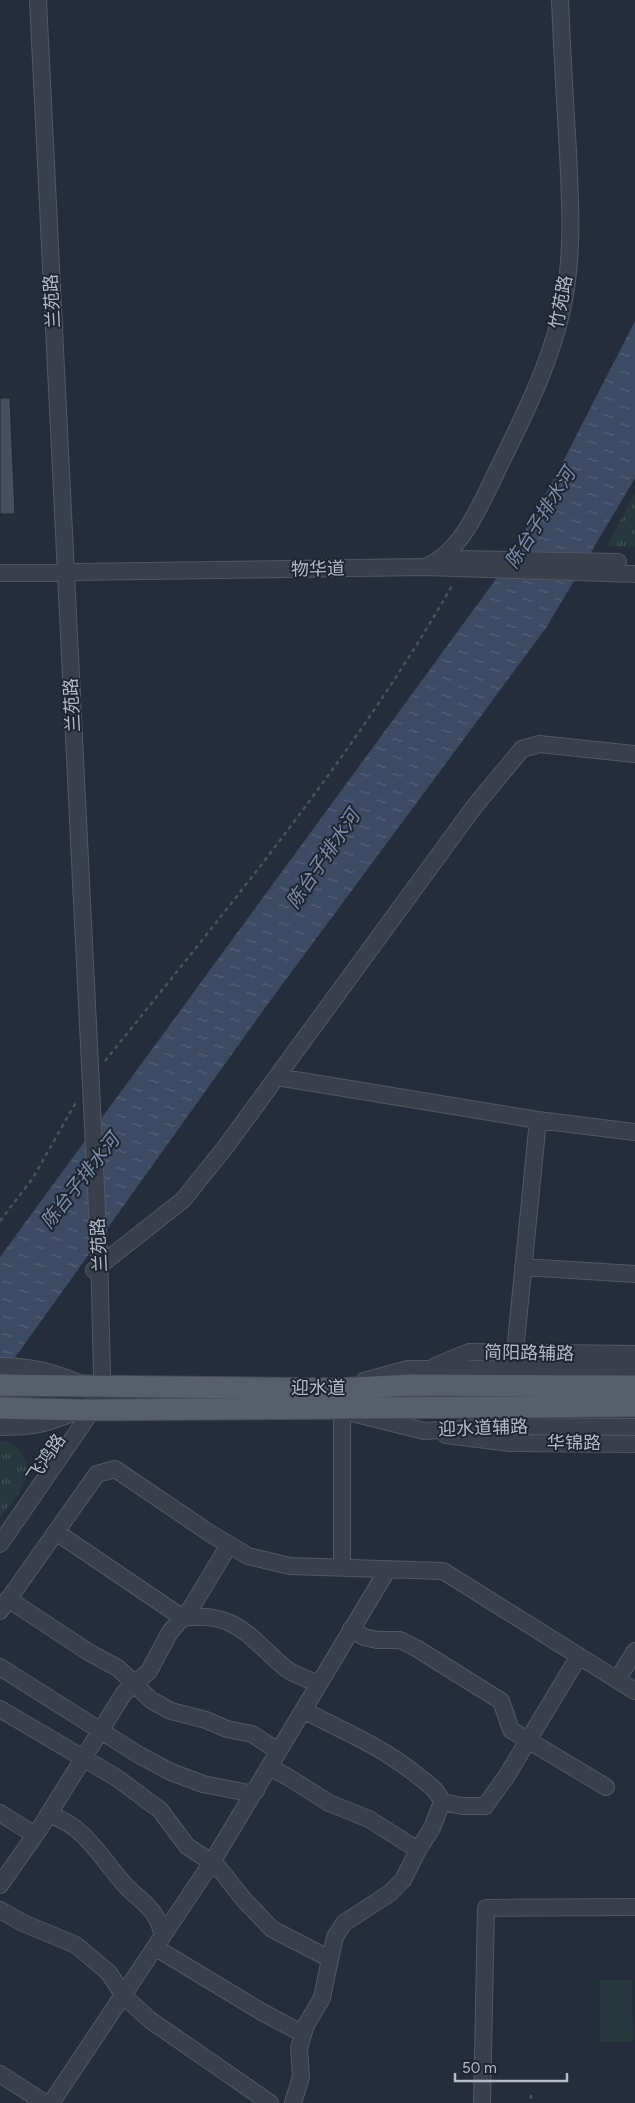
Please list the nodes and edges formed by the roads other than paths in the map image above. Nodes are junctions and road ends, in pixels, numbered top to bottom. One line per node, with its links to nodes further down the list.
1 (32, 0): 9 (street, 兰苑路)
2 (38, 0): 9 (street, 兰苑路)
3 (552, 0): 6 (street, 竹苑路)
4 (560, 0): 6 (street, 竹苑路)
5 (0, 562): 9 (street, 物华道)
6 (431, 562): 8 (street, 物华道); 8 (street, 物华道); 9 (street, 物华道)
7 (635, 562): 10 (street, 物华道)
8 (487, 564): 10 (street, 物华道)
9 (62, 567): 11 (street, 物华道); 17 (street, 兰苑路)
10 (597, 567): 12 (street, 物华道)
11 (0, 573)
12 (635, 574)
13 (635, 754): 14 (street)
14 (277, 1077): 15 (street); 17 (street)
15 (538, 1120): 16 (street); 18 (street)
16 (635, 1132)
17 (96, 1261): 26 (street, 兰苑路)
18 (524, 1267): 19 (street); 20 (street)
19 (635, 1274)
20 (514, 1352): 21 (street, 简阳路辅路); 22 (street, 简阳路辅路)
21 (635, 1354)
22 (427, 1369): 23 (street); 27 (street)
23 (635, 1369)
24 (6, 1375): 26 (main road, 迎水道)
25 (635, 1386): 27 (main road, 迎水道)
26 (94, 1387): 27 (main road, 迎水道); 30 (street, 飞鸿路)
27 (337, 1402): 28 (main road, 迎水道); 30 (main road, 迎水道); 33 (street, 迎水道辅路); 39 (street)
28 (635, 1406)
29 (0, 1408): 30 (main road, 迎水道)
30 (86, 1410): 31 (street); 35 (street, 飞鸿路); 37 (street, 飞鸿路)
31 (0, 1427)
32 (635, 1427): 33 (street, 迎水道辅路)
33 (424, 1431): 34 (street, 华锦路)
34 (635, 1444)
35 (0, 1526)
36 (56, 1532): 38 (street); 41 (street); 42 (street)
37 (0, 1544)
38 (229, 1545): 39 (street); 42 (street)
39 (342, 1568): 40 (street)
40 (388, 1569): 43 (street); 45 (street)
41 (4, 1605): 48 (street)
42 (183, 1618): 48 (street); 49 (street)
43 (351, 1630): 49 (street); 54 (street)
44 (635, 1651): 47 (street)
45 (579, 1656): 47 (street); 54 (street)
46 (0, 1667): 53 (street)
47 (617, 1680): 50 (street)
48 (134, 1683): 53 (street); 55 (street)
49 (319, 1684): 52 (street)
50 (635, 1690)
51 (0, 1709): 56 (street)
52 (303, 1710): 55 (street); 60 (street)
53 (101, 1732): 56 (street); 59 (street)
54 (529, 1739): 58 (street); 60 (street)
55 (278, 1751): 57 (street)
56 (82, 1758): 62 (street); 65 (street)
57 (269, 1767): 59 (street); 64 (street)
58 (606, 1787)
59 (256, 1791): 65 (street)
60 (442, 1802): 64 (street)
61 (0, 1813): 63 (street)
62 (49, 1813): 63 (street); 69 (street)
63 (35, 1835): 66 (street)
64 (418, 1850): 70 (street)
65 (212, 1862): 69 (street); 70 (street)
66 (0, 1885)
67 (635, 1907): 78 (street)
68 (0, 1910): 71 (street)
69 (160, 1942): 71 (street); 72 (street)
70 (330, 1959): 72 (street)
71 (124, 1996): 75 (street); 76 (street)
72 (303, 2034): 77 (street)
73 (0, 2074): 74 (street)
74 (45, 2103)
75 (51, 2103)
76 (270, 2103)
77 (293, 2103)
78 (482, 2103)

